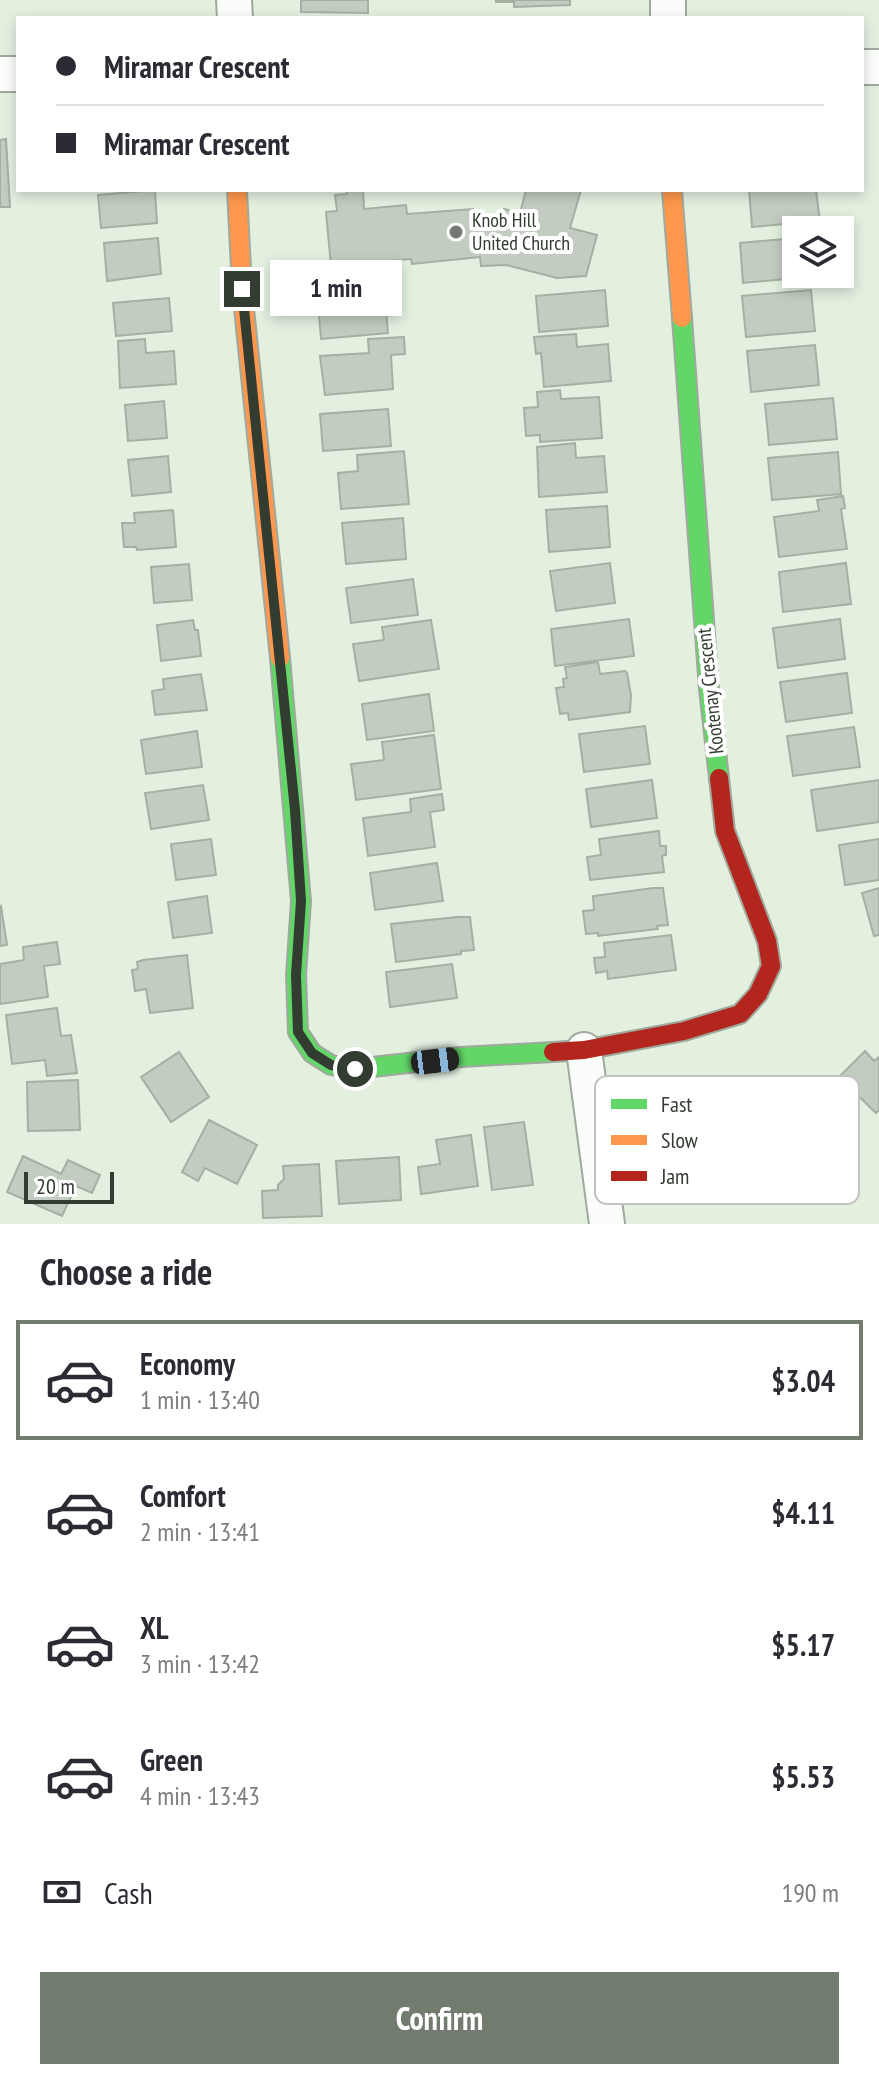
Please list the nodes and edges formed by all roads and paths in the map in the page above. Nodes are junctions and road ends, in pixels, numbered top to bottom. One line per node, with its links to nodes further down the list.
1 (237, 192): 3 (street)
2 (672, 192): 3 (street, Kootenay Crescent)
3 (584, 1050): 4 (street)
4 (595, 1133)
5 (604, 1204): 6 (street)
6 (607, 1224)

